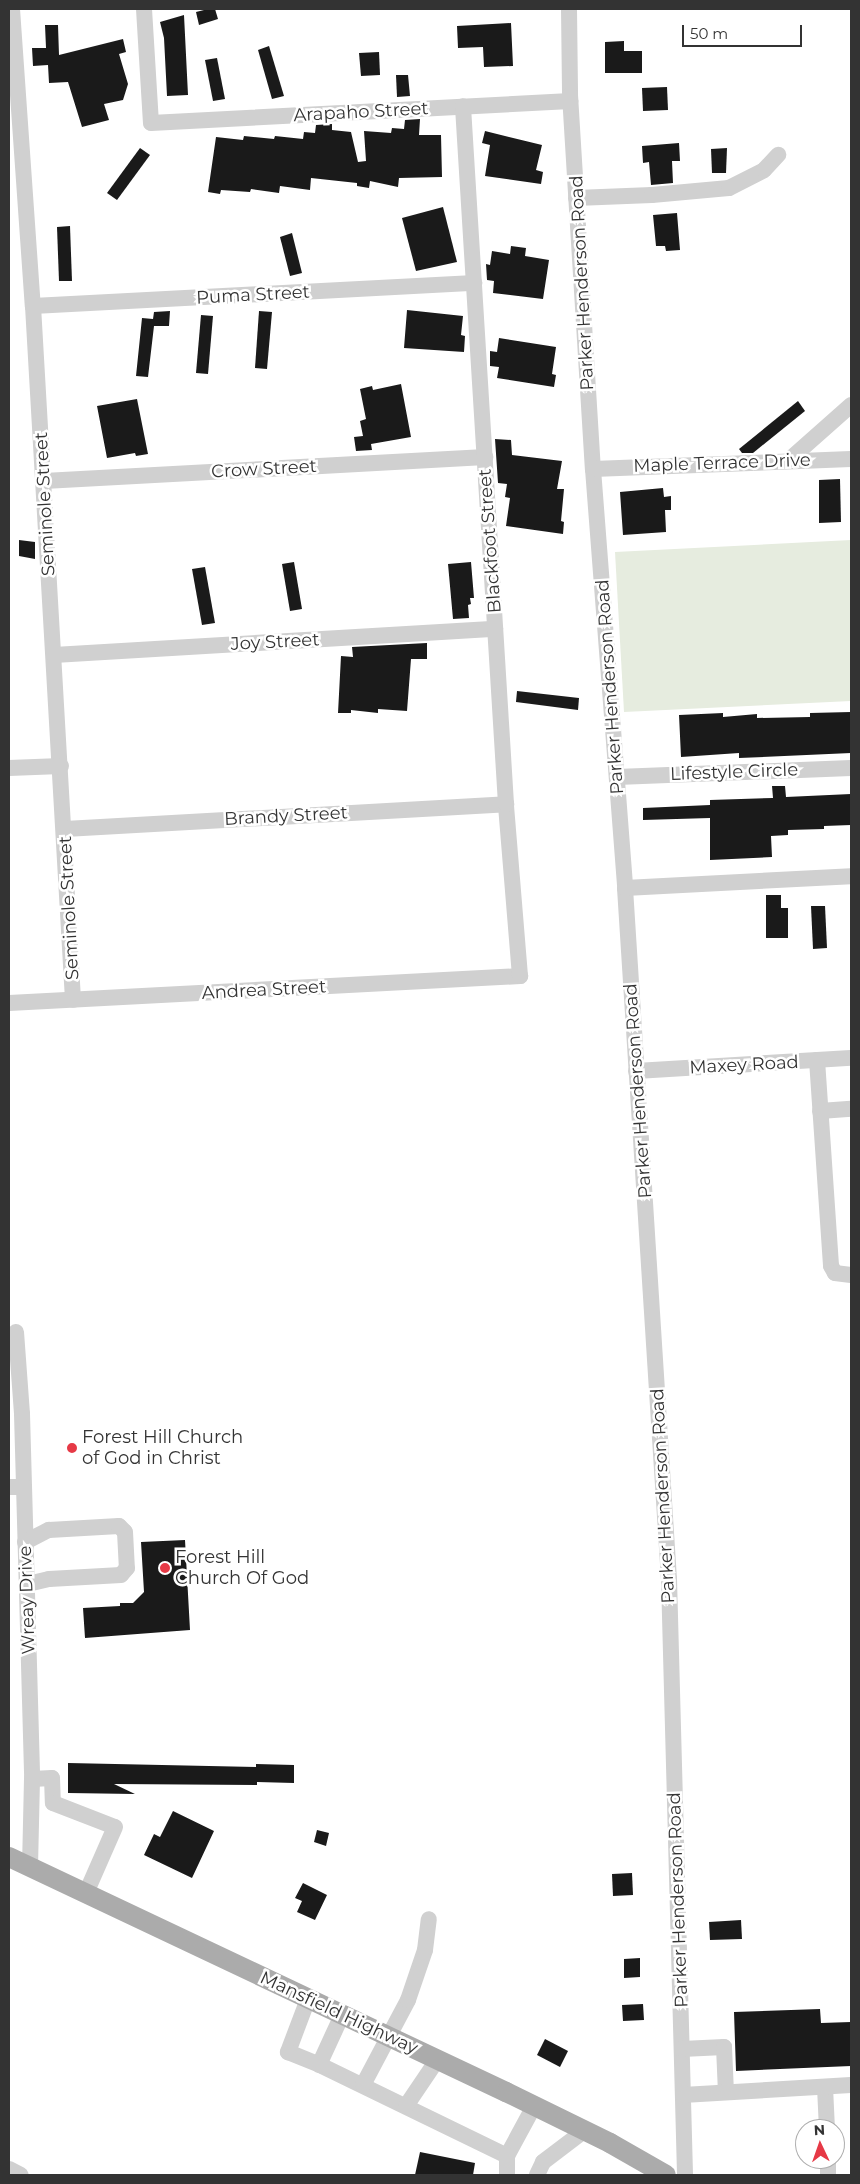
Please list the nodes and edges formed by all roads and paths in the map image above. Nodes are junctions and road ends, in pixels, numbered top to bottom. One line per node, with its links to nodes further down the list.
1 (12, 9): 9 (street, Seminole Street)
2 (144, 9): 5 (street, Arapaho Street)
3 (569, 9): 4 (street, Parker Henderson Road)
4 (570, 100): 5 (street, Arapaho Street); 7 (street, Parker Henderson Road)
5 (463, 106): 8 (street, Blackfoot Street)
6 (778, 155): 7 (street)
7 (576, 198): 14 (street, Parker Henderson Road)
8 (474, 283): 9 (street, Puma Street); 11 (street, Blackfoot Street)
9 (33, 306): 15 (street, Seminole Street)
10 (851, 405): 13 (street)
11 (485, 457): 15 (street, Crow Street); 16 (street, Blackfoot Street)
12 (851, 459): 13 (street, Maple Terrace Drive)
13 (788, 460): 14 (street, Maple Terrace Drive)
14 (593, 469): 21 (street, Parker Henderson Road)
15 (44, 480): 17 (street, Seminole Street)
16 (495, 629): 17 (street, Joy Street); 22 (street, Blackfoot Street)
17 (54, 655): 18 (street, Seminole Street)
18 (61, 766): 19 (street); 23 (street, Seminole Street)
19 (9, 768)
20 (851, 768): 21 (street, Lifestyle Circle)
21 (617, 777): 25 (street, Parker Henderson Road)
22 (506, 804): 23 (street, Brandy Street); 26 (street, Blackfoot Street)
23 (65, 829): 27 (street, Seminole Street)
24 (851, 876): 25 (street)
25 (625, 888): 31 (street, Parker Henderson Road)
26 (520, 976): 27 (street, Andrea Street)
27 (73, 1000): 28 (street, Andrea Street)
28 (9, 1003)
29 (851, 1058): 30 (street, Maxey Road)
30 (817, 1060): 31 (street, Maxey Road); 33 (street)
31 (636, 1071): 48 (street, Parker Henderson Road)
32 (851, 1109): 33 (street)
33 (820, 1111): 34 (street)
34 (851, 1275)
35 (16, 1332): 36 (street, Wreay Drive)
36 (14, 1394): 37 (street, Wreay Drive)
37 (16, 1486): 38 (street, Wreay Drive)
38 (25, 1542): 39 (street, Wreay Drive); 39 (street)
39 (27, 1584): 40 (street, Wreay Drive)
40 (32, 1779): 42 (street, Wreay Drive); 43 (street)
41 (9, 1857): 42 (main road, Mansfield Highway)
42 (30, 1868): 43 (main road, Mansfield Highway)
43 (86, 1893): 45 (main road, Mansfield Highway)
44 (429, 1919): 47 (street)
45 (308, 1999): 46 (main road, Mansfield Highway); 50 (street)
46 (342, 2014): 47 (main road, Mansfield Highway); 50 (street)
47 (390, 2037): 49 (main road, Mansfield Highway); 52 (street)
48 (682, 2049): 54 (street); 55 (street, Parker Henderson Road)
49 (437, 2060): 56 (street); 57 (main road, Mansfield Highway)
50 (319, 2065): 52 (street)
51 (851, 2085): 53 (street)
52 (363, 2086): 56 (street)
53 (825, 2087): 54 (street); 58 (street)
54 (726, 2092): 55 (street)
55 (683, 2096): 66 (street, Parker Henderson Road)
56 (406, 2106): 60 (street)
57 (534, 2106): 59 (main road, Mansfield Highway); 60 (street)
58 (827, 2119)
59 (584, 2131): 64 (street); 65 (main road, Mansfield Highway)
60 (507, 2156): 63 (street)
61 (9, 2169): 62 (street)
62 (22, 2175)
63 (507, 2175)
64 (537, 2175)
65 (666, 2175)
66 (685, 2175)

